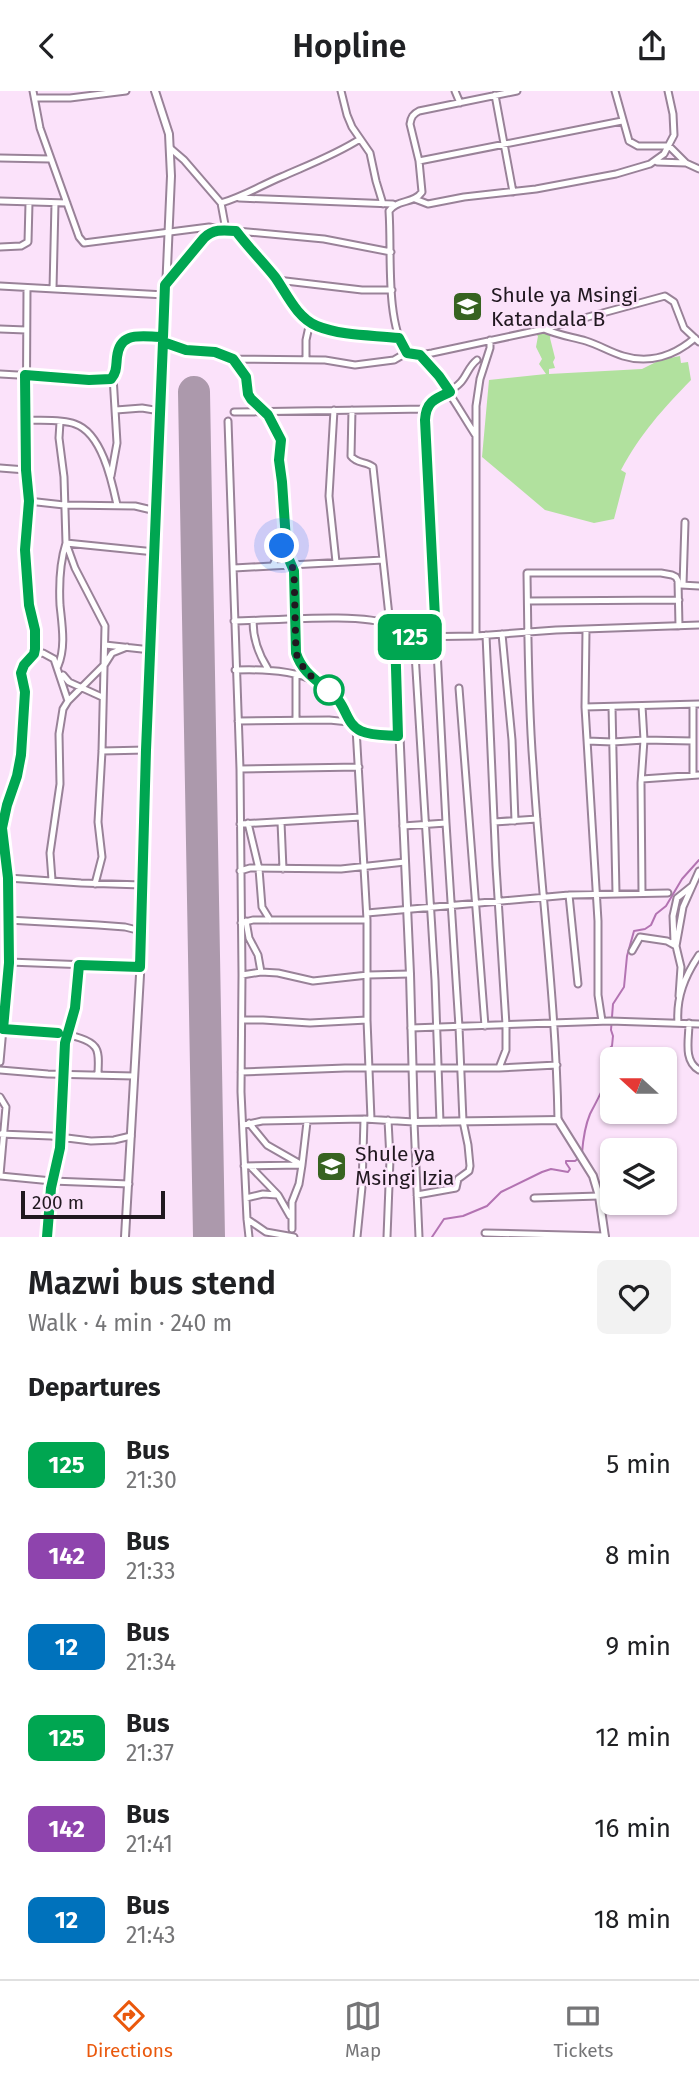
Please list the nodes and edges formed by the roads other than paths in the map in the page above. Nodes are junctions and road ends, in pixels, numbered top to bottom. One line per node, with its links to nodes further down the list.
1 (126, 91): 9 (street)
2 (155, 91): 16 (street)
3 (341, 91): 13 (street)
4 (455, 91): 11 (street)
5 (517, 91): 8 (street)
6 (615, 91): 12 (street)
7 (668, 91): 15 (street)
8 (507, 92): 10 (street)
9 (34, 94): 18 (street)
10 (495, 96): 11 (street); 14 (street)
11 (460, 103): 19 (street)
12 (622, 121): 14 (street); 15 (street)
13 (360, 139): 24 (street); 31 (street)
14 (504, 143): 19 (street); 23 (street)
15 (669, 146): 20 (street); 21 (street)
16 (170, 148): 30 (street); 35 (street)
17 (0, 158): 18 (street)
18 (50, 159): 29 (street)
19 (419, 161): 25 (street)
20 (655, 162): 21 (street); 23 (street)
21 (686, 163): 22 (street)
22 (699, 169)
23 (513, 192): 25 (street)
24 (239, 198): 30 (street); 31 (street)
25 (415, 199): 32 (street)
26 (0, 201): 27 (street)
27 (29, 203): 28 (street); 36 (street)
28 (55, 203): 29 (street); 42 (street)
29 (67, 203): 35 (street)
30 (221, 203): 33 (street)
31 (383, 204): 32 (street)
32 (395, 204): 37 (street)
33 (224, 230): 34 (street); 35 (street); 39 (street)
34 (236, 231): 37 (street); 38 (street)
35 (167, 234): 39 (street)
36 (0, 247)
37 (391, 252): 43 (street)
38 (277, 280): 43 (street); 45 (street)
39 (165, 285): 44 (street)
40 (0, 286): 41 (street)
41 (27, 288): 42 (street); 48 (street)
42 (53, 289): 44 (street)
43 (392, 291): 49 (street)
44 (165, 295): 50 (street)
45 (310, 323): 49 (street); 56 (street)
46 (0, 329): 48 (street)
47 (544, 329): 51 (street); 52 (street); 52 (street)
48 (26, 330): 59 (street)
49 (399, 338): 53 (street)
50 (163, 340): 55 (street); 60 (street); 66 (street)
51 (490, 340): 54 (street); 72 (street)
52 (697, 340)
53 (407, 353): 54 (street); 56 (street)
54 (420, 355): 61 (street)
55 (233, 359): 56 (street); 67 (street)
56 (306, 359)
57 (477, 360): 61 (street)
58 (0, 374): 59 (street)
59 (25, 375): 60 (street); 69 (street)
60 (113, 376): 63 (street)
61 (450, 392): 62 (street); 72 (street)
62 (426, 409): 65 (street); 106 (street)
63 (116, 410): 66 (street); 75 (street)
64 (334, 410): 65 (street); 67 (street); 85 (street)
65 (352, 410): 84 (street)
66 (160, 411): 79 (street)
67 (265, 411): 68 (street); 81 (street)
68 (234, 412)
69 (26, 420): 71 (street); 74 (street)
70 (228, 421): 88 (street)
71 (60, 422): 75 (street); 78 (street)
72 (476, 436): 104 (street)
73 (0, 468): 74 (street)
74 (26, 470): 76 (street)
75 (111, 476): 77 (street)
76 (29, 501): 78 (street); 110 (street)
77 (117, 505): 78 (street); 79 (street)
78 (64, 506): 82 (street)
79 (156, 511): 83 (street)
80 (685, 522): 89 (street)
81 (286, 539): 86 (street); 87 (street)
82 (66, 543): 83 (street); 107 (street); 112 (street)
83 (155, 552): 109 (street)
84 (383, 560): 85 (street); 96 (street)
85 (336, 562): 86 (street)
86 (292, 564): 87 (street); 93 (street)
87 (273, 565): 88 (street)
88 (234, 568): 94 (street)
89 (681, 585): 90 (street); 91 (street); 92 (street)
90 (699, 586)
91 (528, 600): 92 (street); 100 (street)
92 (679, 600): 98 (street)
93 (296, 620): 95 (street); 96 (street); 116 (street)
94 (234, 621): 95 (street); 114 (street)
95 (253, 621): 113 (street)
96 (390, 625): 101 (street)
97 (699, 625): 98 (street)
98 (678, 626): 99 (street)
99 (586, 630): 100 (street); 125 (street)
100 (527, 632): 102 (street); 143 (street)
101 (395, 634): 105 (street); 131 (street)
102 (502, 634): 103 (street); 144 (street)
103 (486, 635): 104 (street); 146 (street)
104 (476, 636): 106 (street)
105 (414, 637): 106 (street); 149 (street)
106 (436, 637): 148 (street)
107 (105, 645): 108 (street); 111 (street)
108 (127, 647): 109 (street); 111 (street)
109 (151, 650): 136 (street)
110 (34, 654): 112 (street); 157 (street)
111 (103, 666): 118 (street); 121 (street)
112 (58, 668): 117 (street); 122 (street)
113 (268, 669): 114 (street); 115 (street)
114 (235, 670): 128 (street)
115 (296, 674): 116 (street); 127 (street)
116 (313, 679): 129 (street)
117 (66, 680): 118 (street); 120 (street)
118 (82, 688): 120 (street); 121 (street)
119 (459, 688): 171 (street)
120 (75, 694): 122 (street)
121 (102, 697): 137 (street)
122 (68, 701): 158 (street)
123 (696, 705): 124 (street); 134 (street)
124 (642, 706): 126 (street); 132 (street)
125 (585, 707): 126 (street); 133 (street)
126 (612, 707): 135 (street)
127 (296, 719): 128 (street); 129 (street)
128 (238, 721): 139 (street)
129 (349, 722): 130 (street)
130 (356, 728): 131 (street); 138 (street)
131 (398, 736): 150 (street)
132 (644, 740): 134 (street); 135 (street); 141 (street)
133 (587, 741): 135 (street); 165 (street)
134 (693, 741): 140 (street)
135 (613, 742): 162 (street)
136 (146, 750): 137 (street); 160 (street)
137 (102, 751): 159 (street)
138 (359, 767): 139 (street); 142 (street)
139 (240, 769): 147 (street)
140 (696, 775): 141 (street)
141 (642, 779): 163 (street)
142 (361, 817): 145 (street); 152 (street)
143 (537, 819): 144 (street); 169 (street)
144 (515, 821): 146 (street)
145 (281, 822): 147 (street); 154 (street)
146 (494, 822): 170 (street)
147 (244, 823): 153 (street); 155 (street)
148 (446, 823): 149 (street); 172 (street)
149 (424, 825): 150 (street); 173 (street)
150 (403, 826): 151 (street)
151 (405, 862): 152 (street); 174 (street)
152 (363, 867): 154 (street); 175 (street)
153 (259, 869): 154 (street); 155 (street); 177 (street)
154 (283, 869)
155 (240, 871): 178 (street)
156 (699, 871): 161 (street)
157 (8, 878): 158 (street); 176 (street)
158 (52, 880): 159 (street)
159 (95, 884): 160 (street)
160 (142, 884): 179 (street)
161 (693, 886): 167 (street); 180 (street)
162 (616, 893): 163 (street); 165 (street)
163 (642, 893): 164 (street)
164 (668, 893)
165 (596, 894): 166 (street); 194 (street)
166 (569, 895): 169 (street); 190 (street)
167 (689, 895): 168 (street); 180 (street)
168 (699, 895)
169 (544, 898): 170 (street); 195 (street)
170 (499, 903): 171 (street); 200 (street)
171 (476, 905): 172 (street); 199 (street)
172 (451, 907): 173 (street); 201 (street)
173 (431, 908): 174 (street); 203 (street)
174 (407, 911): 175 (street); 187 (street)
175 (367, 917): 177 (street); 189 (street)
176 (8, 920): 179 (street); 183 (street)
177 (270, 920): 178 (street)
178 (244, 922): 186 (street); 188 (street)
179 (141, 931): 185 (street)
180 (676, 945): 181 (street); 191 (street)
181 (632, 951)
182 (699, 955): 191 (street)
183 (9, 963): 184 (street); 204 (street)
184 (79, 965): 185 (street); 205 (street)
185 (140, 967): 218 (street)
186 (261, 972): 188 (street); 189 (street)
187 (410, 974): 189 (street); 202 (street)
188 (242, 975): 192 (street)
189 (368, 975): 193 (street)
190 (578, 983)
191 (679, 996): 196 (street)
192 (242, 1020): 193 (street); 215 (street)
193 (367, 1020): 208 (street)
194 (602, 1021): 195 (street); 196 (street)
195 (555, 1023): 200 (street); 207 (street)
196 (678, 1023): 197 (street)
197 (689, 1023): 198 (street); 214 (street)
198 (699, 1024)
199 (485, 1025): 200 (street); 201 (street)
200 (506, 1025): 212 (street)
201 (459, 1027): 203 (street); 211 (street)
202 (411, 1028): 203 (street); 209 (street)
203 (437, 1028): 210 (street)
204 (3, 1029): 205 (street); 206 (street)
205 (66, 1035): 216 (street); 217 (street)
206 (0, 1062)
207 (557, 1065): 212 (street); 222 (street)
208 (370, 1067): 209 (street); 215 (street); 220 (street)
209 (411, 1068): 210 (street); 225 (street)
210 (439, 1068): 211 (street); 226 (street)
211 (461, 1068): 212 (street); 223 (street)
212 (499, 1068)
213 (0, 1070): 216 (street)
214 (699, 1070)
215 (241, 1072): 227 (street)
216 (63, 1073): 217 (street); 230 (street)
217 (98, 1074): 218 (street)
218 (134, 1076): 229 (street)
219 (0, 1097): 228 (street)
220 (367, 1119): 221 (street); 224 (street); 249 (street)
221 (388, 1120): 225 (street); 250 (street)
222 (558, 1120): 223 (street); 238 (street)
223 (463, 1121): 226 (street); 237 (street)
224 (307, 1122): 227 (street); 231 (street)
225 (414, 1122): 226 (street); 237 (street)
226 (440, 1122)
227 (246, 1124): 231 (street); 232 (street)
228 (3, 1134): 230 (street); 233 (street)
229 (131, 1136): 230 (street); 235 (street)
230 (61, 1137): 234 (street)
231 (302, 1165): 232 (street); 242 (street)
232 (247, 1166): 236 (street); 239 (street)
233 (0, 1175): 234 (street)
234 (52, 1181): 235 (street); 245 (street)
235 (129, 1184): 246 (street)
236 (278, 1195): 239 (street); 242 (street)
237 (417, 1195): 251 (street)
238 (599, 1196): 240 (street); 252 (street)
239 (246, 1198): 241 (street)
240 (534, 1198)
241 (247, 1219): 247 (street); 248 (street)
242 (292, 1219): 243 (street)
243 (292, 1229)
244 (485, 1233): 252 (street)
245 (47, 1237)
246 (125, 1237)
247 (249, 1237)
248 (294, 1237)
249 (357, 1237)
250 (387, 1237)
251 (419, 1237)
252 (605, 1237)

